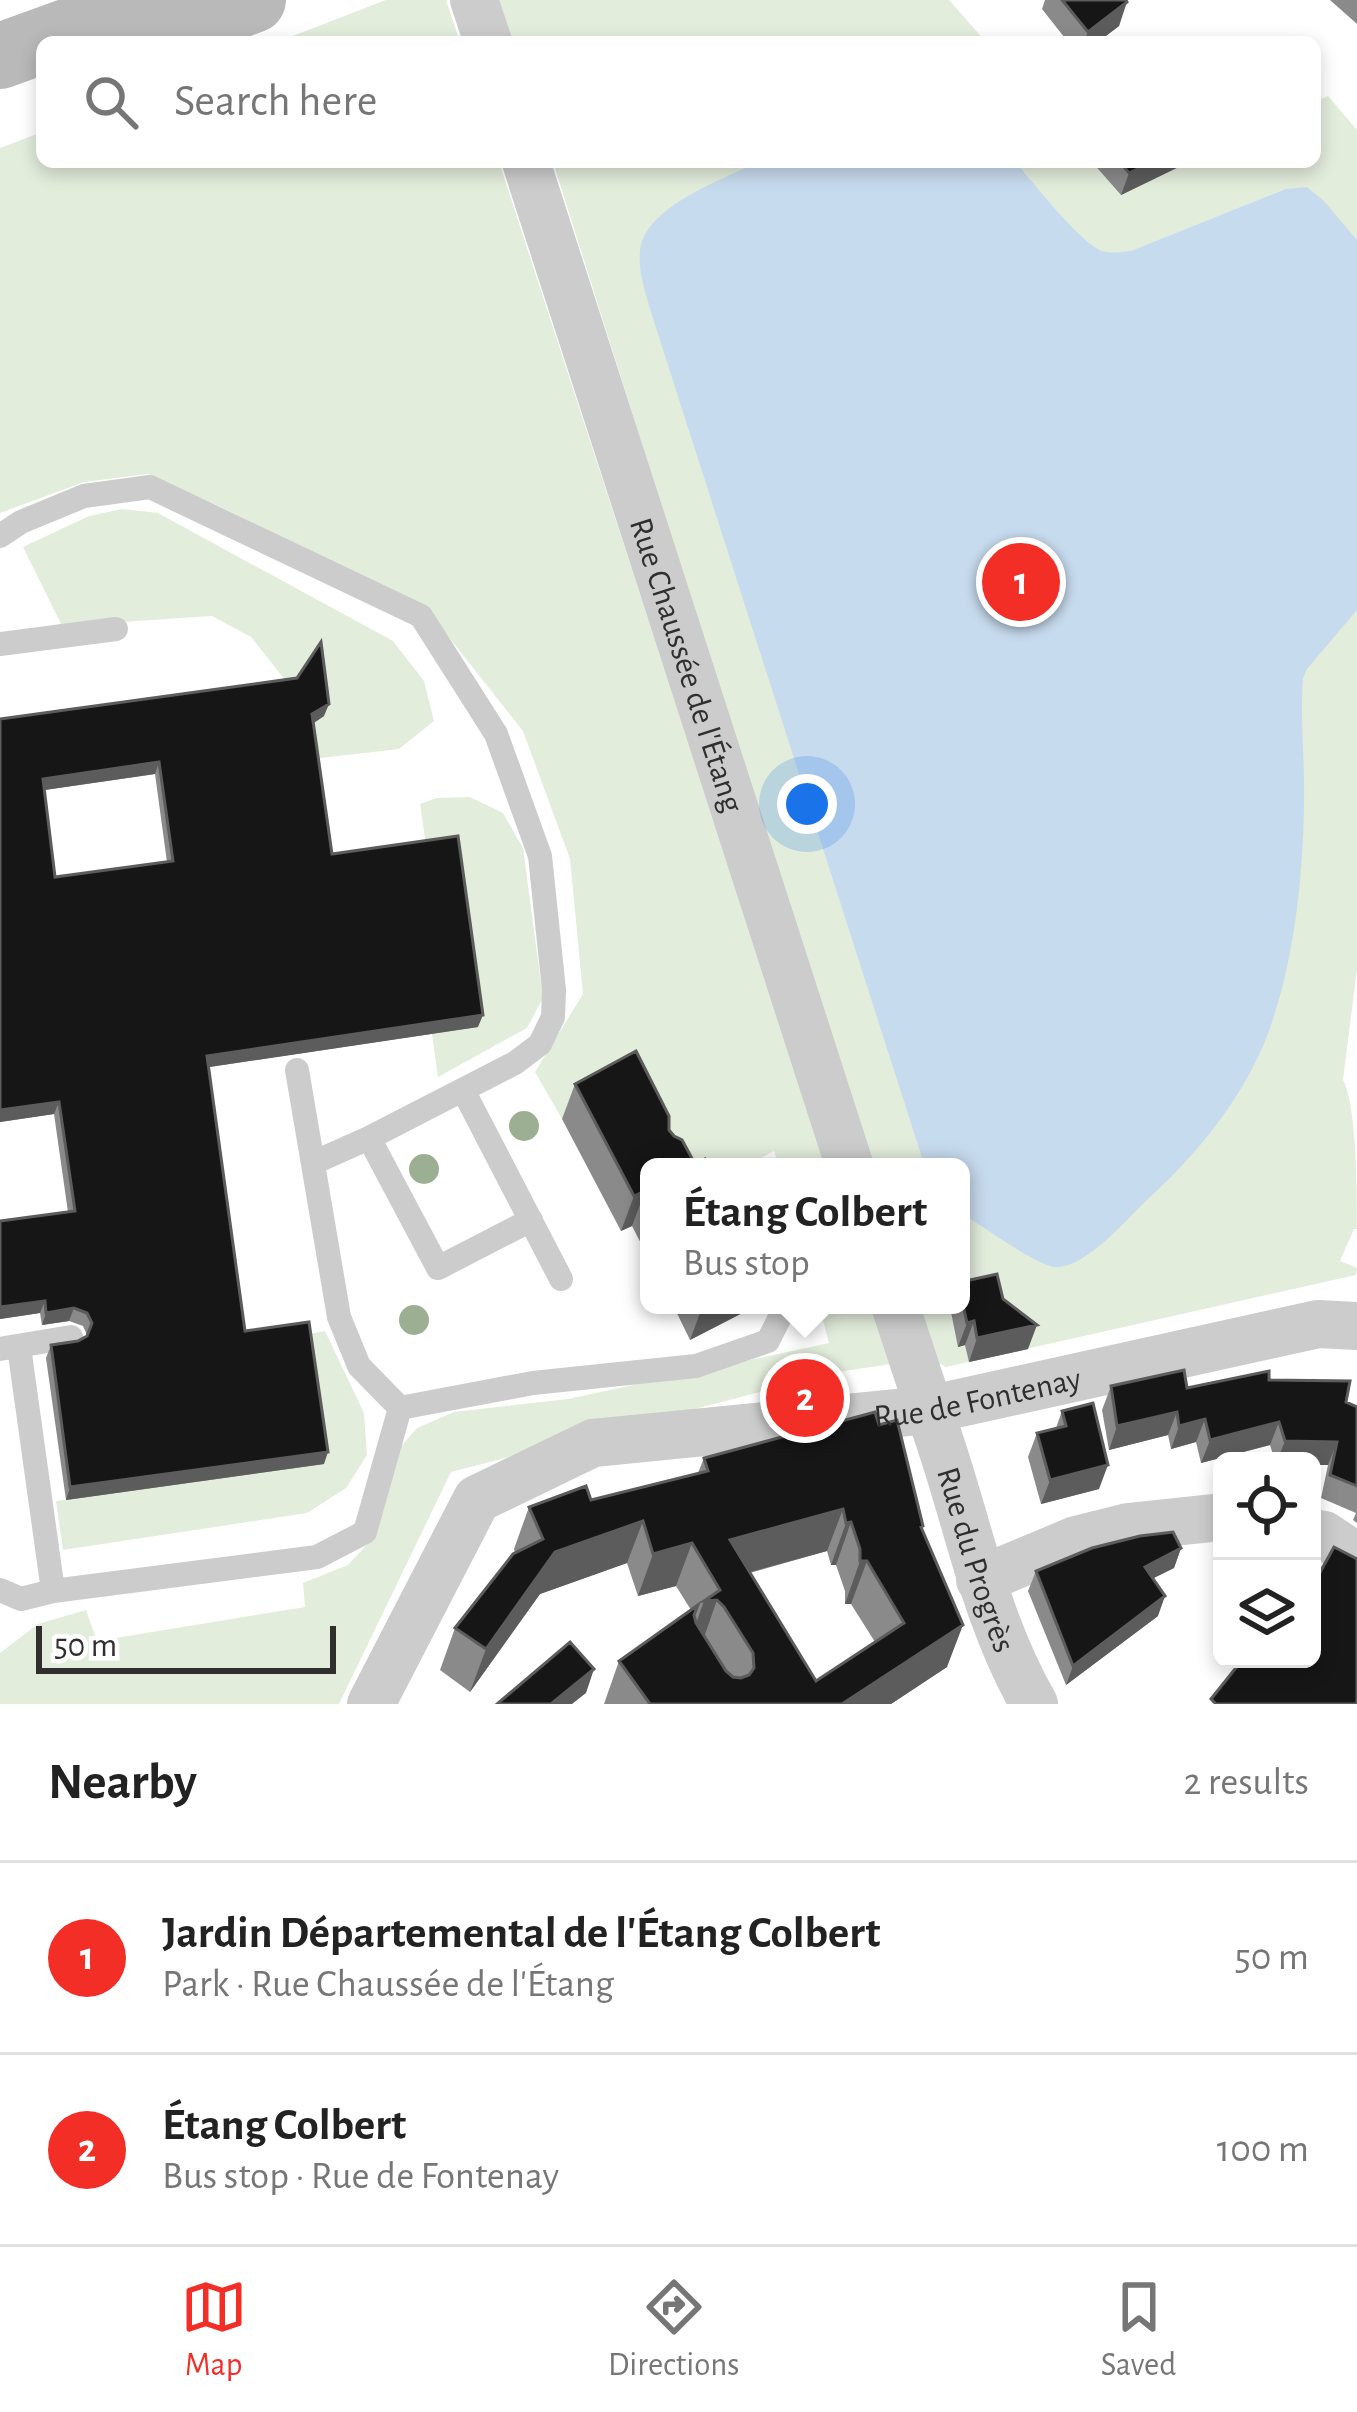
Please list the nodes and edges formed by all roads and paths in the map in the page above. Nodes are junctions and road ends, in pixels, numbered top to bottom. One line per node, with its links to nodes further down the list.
1 (155, 0): 4 (main road)
2 (253, 0): 5 (main road)
3 (474, 0): 6 (street)
4 (55, 36)
5 (153, 36)
6 (486, 36)
7 (36, 43): 8 (main road)
8 (0, 56)
9 (36, 78): 10 (main road)
10 (0, 91)
11 (528, 168): 18 (street, Rue Chaussée de l'Étang)
12 (0, 536): 16 (lane)
13 (116, 629): 14 (lane)
14 (0, 644)
15 (297, 1070): 19 (lane)
16 (463, 1090): 17 (lane); 20 (lane)
17 (369, 1138): 19 (lane); 20 (lane)
18 (847, 1158)
19 (313, 1163): 27 (lane)
20 (531, 1220): 21 (lane)
21 (561, 1279)
22 (782, 1314): 27 (lane)
23 (898, 1314): 28 (street)
24 (1357, 1326): 28 (street, Rue de Fontenay)
25 (71, 1337): 26 (lane)
26 (9, 1348): 34 (lane)
27 (400, 1408): 34 (lane)
28 (928, 1410): 32 (street, Rue du Progrès); 35 (street, Rue de Fontenay)
29 (1213, 1518): 32 (street)
30 (1321, 1534): 31 (street)
31 (1357, 1556)
32 (980, 1580): 36 (street, Rue du Progrès)
33 (0, 1590): 34 (lane)
34 (53, 1592)
35 (371, 1704)
36 (1034, 1704)

